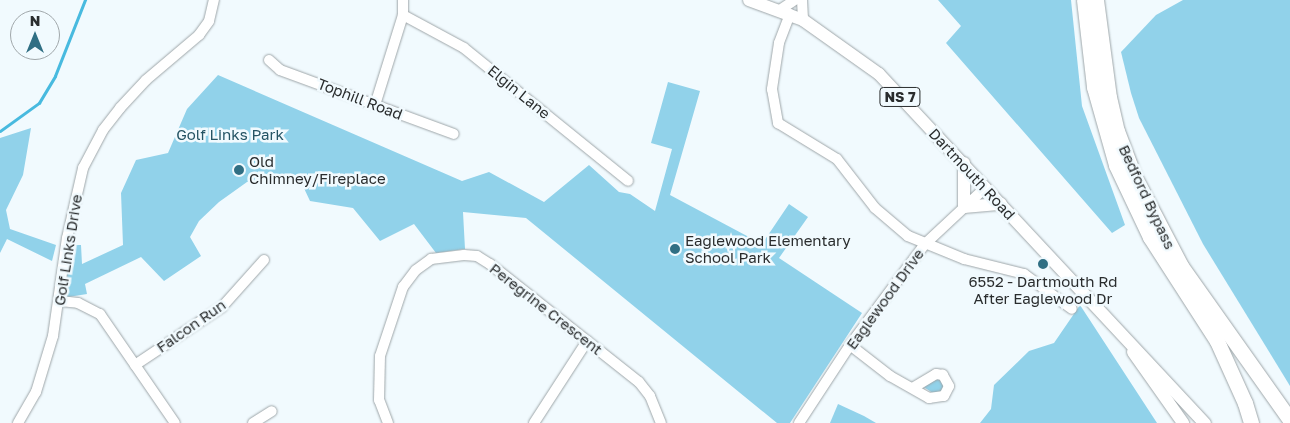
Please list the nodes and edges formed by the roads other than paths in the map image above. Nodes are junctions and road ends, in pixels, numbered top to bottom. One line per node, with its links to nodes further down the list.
1 (214, 0): 21 (street, Golf Links Drive)
2 (403, 0): 9 (street)
3 (749, 0): 8 (main road, Dartmouth Road / NS 7)
4 (795, 0): 8 (street)
5 (802, 0): 10 (street)
6 (1084, 0): 39 (highway, Bedford Bypass)
7 (1096, 0): 29 (highway, Bedford Bypass)
8 (785, 12): 10 (main road, Dartmouth Road / NS 7); 19 (street)
9 (402, 15): 12 (street); 15 (street, Elgin Lane)
10 (803, 20): 14 (main road, Dartmouth Road / NS 7)
11 (269, 60): 12 (street, Tophill Road)
12 (375, 105): 13 (street, Tophill Road)
13 (454, 134)
14 (964, 163): 16 (main road, Dartmouth Road / NS 7); 18 (main road)
15 (628, 181)
16 (986, 187): 17 (main road, Dartmouth Road / NS 7); 18 (street, Eaglewood Drive)
17 (1001, 204): 18 (main road); 24 (main road, Dartmouth Road / NS 7)
18 (964, 206): 19 (street, Eaglewood Drive)
19 (925, 244): 22 (street); 25 (street, Eaglewood Drive)
20 (264, 260): 26 (street, Falcon Run)
21 (60, 301): 26 (street); 30 (street, Golf Links Drive)
22 (1072, 309)
23 (587, 341): 33 (street, Peregrine Crescent); 34 (street); 35 (street, Peregrine Crescent)
24 (1127, 341): 37 (main road, Dartmouth Road / NS 7); 38 (main road, Dartmouth Road / NS 7)
25 (850, 345): 27 (street); 36 (street, Eaglewood Drive)
26 (135, 365): 31 (street)
27 (914, 387)
28 (272, 411): 32 (street)
29 (1290, 420)
30 (18, 423)
31 (175, 423)
32 (253, 423)
33 (388, 423)
34 (534, 423)
35 (661, 423)
36 (799, 423)
37 (1183, 423)
38 (1205, 423)
39 (1251, 423)

